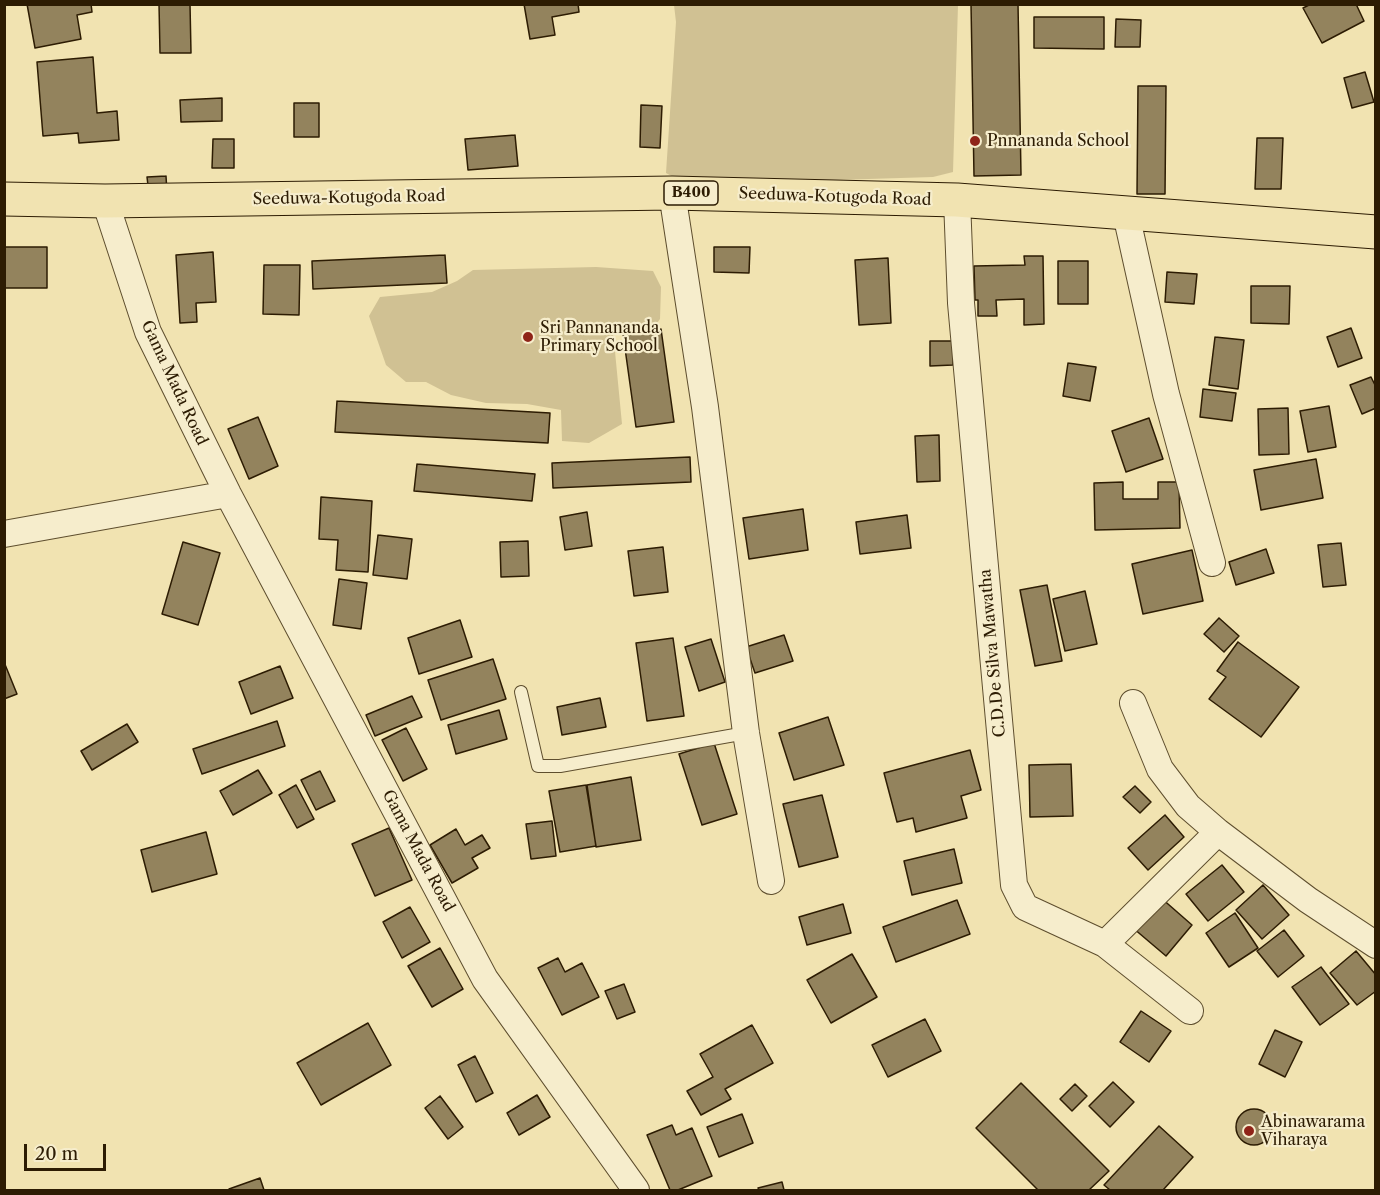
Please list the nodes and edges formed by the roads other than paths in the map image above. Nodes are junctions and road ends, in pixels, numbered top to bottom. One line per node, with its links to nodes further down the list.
1 (672, 193): 3 (main road, Seeduwa-Kotugoda Road / B400); 4 (main road, Seeduwa-Kotugoda Road / B400); 12 (street)
2 (4, 199): 4 (main road, Seeduwa-Kotugoda Road / B400)
3 (957, 200): 5 (main road, Seeduwa-Kotugoda Road / B400); 15 (street, C.D.De Silva Mawatha)
4 (105, 201): 7 (street, Gama Mada Road)
5 (1126, 214): 6 (main road, Seeduwa-Kotugoda Road / B400); 9 (street)
6 (1376, 232)
7 (228, 494): 8 (street); 18 (street, Gama Mada Road)
8 (4, 534)
9 (1212, 563)
10 (521, 692): 12 (lane)
11 (1133, 703): 13 (street)
12 (746, 733): 14 (street)
13 (1218, 832): 15 (street); 16 (street)
14 (771, 881)
15 (1106, 944): 17 (street, C.D.De Silva Mawatha)
16 (1376, 945)
17 (1190, 1011)
18 (636, 1191)

